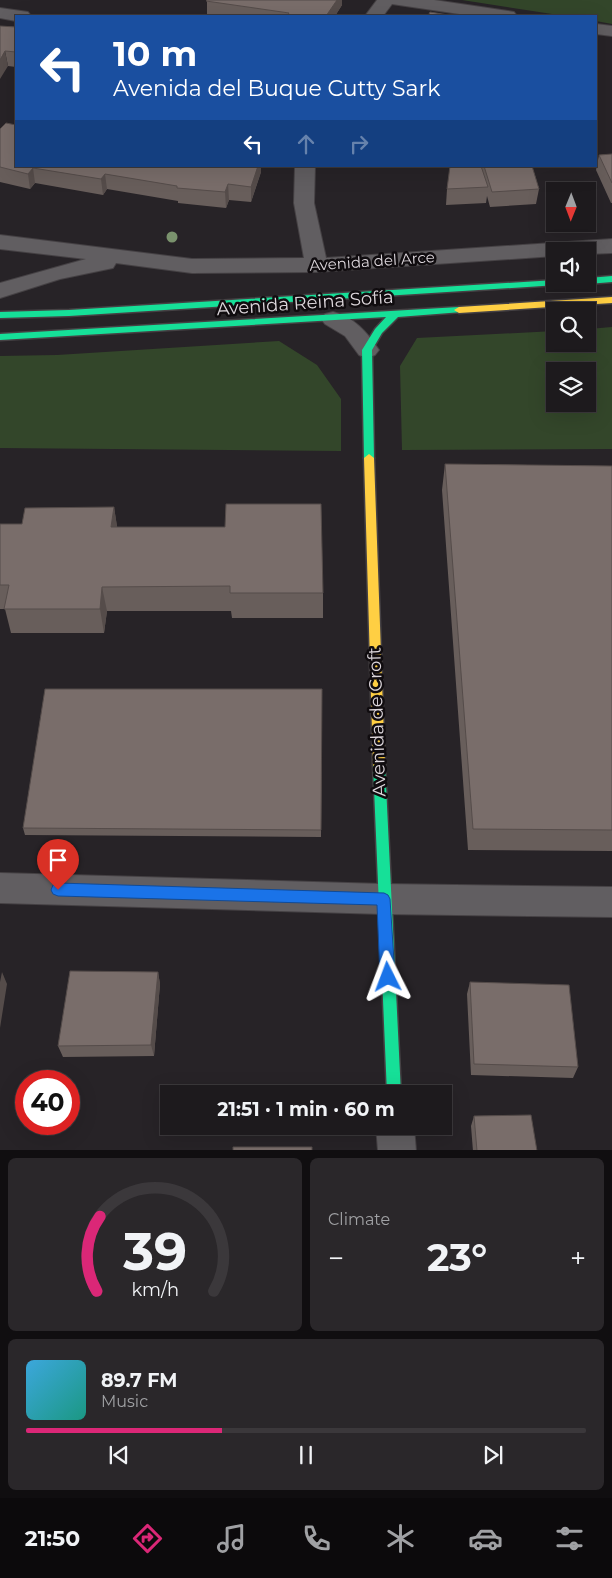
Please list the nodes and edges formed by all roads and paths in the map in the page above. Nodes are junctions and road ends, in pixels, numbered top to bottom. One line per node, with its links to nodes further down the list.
1 (386, 0): 5 (street)
2 (397, 0): 6 (street)
3 (0, 13): 4 (street)
4 (15, 15)
5 (375, 15)
6 (501, 15)
7 (597, 29): 8 (street)
8 (612, 32)
9 (305, 167): 13 (street)
10 (0, 242): 12 (street, Avenida del Arce); 16 (street, Avenida del Arce)
11 (612, 246): 13 (street, Avenida del Arce)
12 (132, 260): 13 (street, Avenida del Arce); 16 (street, Avenida del Arce)
13 (316, 266)
14 (612, 279): 15 (main road)
15 (596, 280)
16 (27, 282): 18 (street, Avenida del Arce)
17 (546, 284): 21 (main road, Avenida Reina Sofía)
18 (0, 292)
19 (612, 300): 20 (main road, Avenida Reina Sofía)
20 (395, 314): 22 (main road, Avenida Reina Sofía); 24 (main road)
21 (0, 315)
22 (333, 318): 23 (main road, Avenida Reina Sofía); 24 (street)
23 (0, 337)
24 (367, 350): 26 (main road, Avenida de Croft)
25 (0, 888): 26 (street)
26 (384, 899): 27 (street); 28 (main road, Avenida de Croft)
27 (612, 902)
28 (394, 1085)
29 (396, 1135): 30 (street)
30 (397, 1150)

